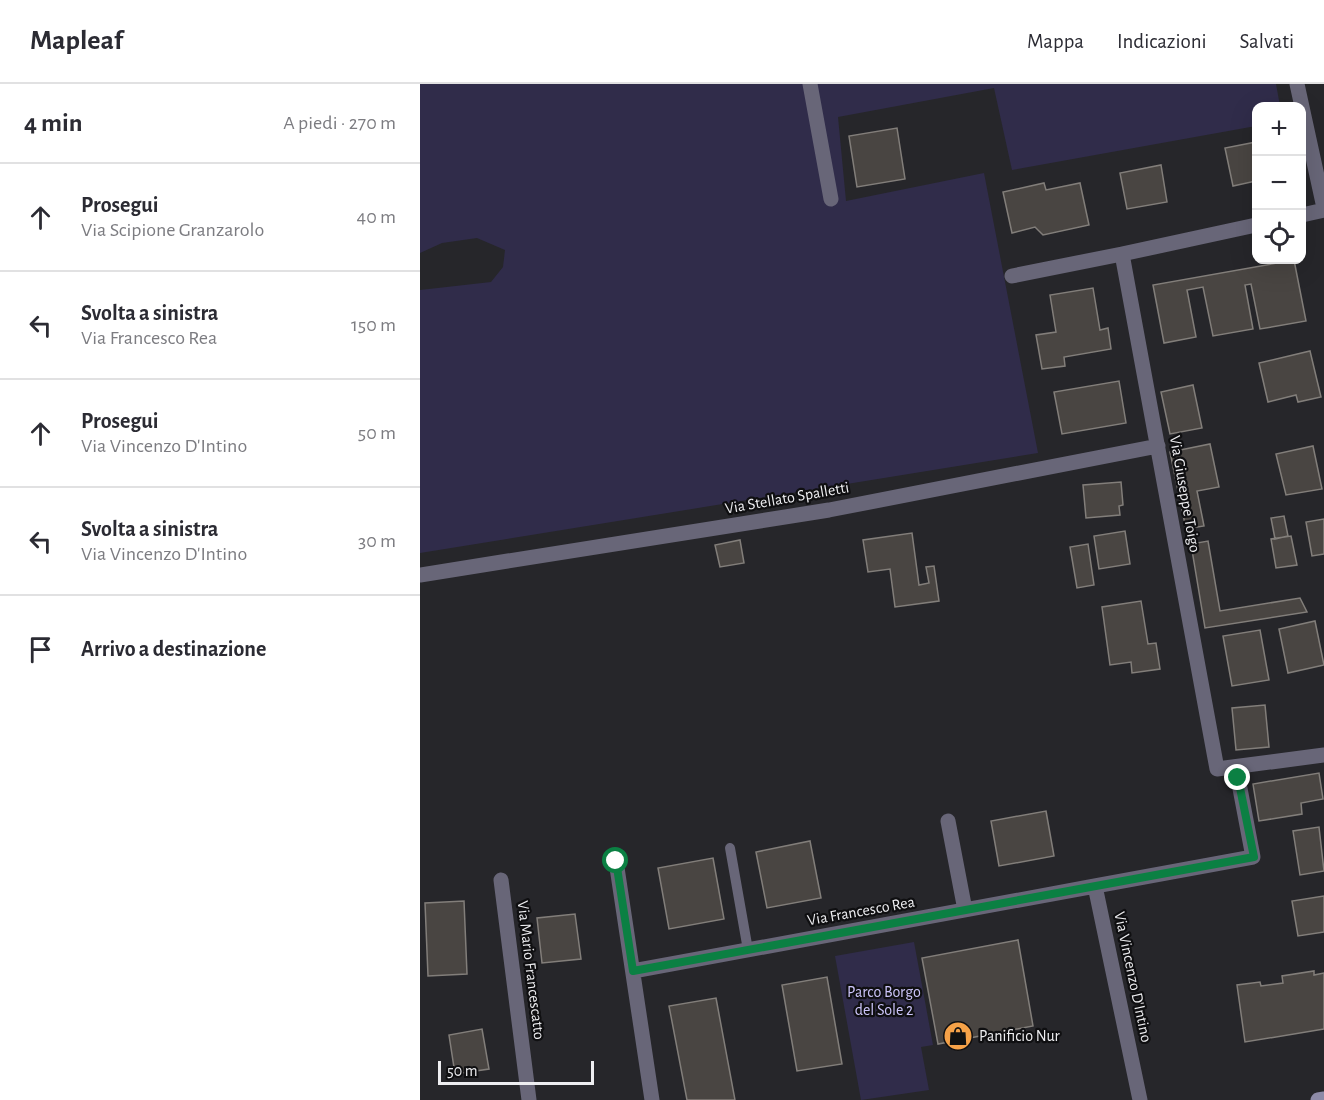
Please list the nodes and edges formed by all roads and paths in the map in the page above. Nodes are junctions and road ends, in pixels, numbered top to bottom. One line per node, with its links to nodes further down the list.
1 (810, 84): 3 (street)
2 (1297, 84): 4 (street)
3 (831, 199)
4 (1324, 209): 5 (street)
5 (1306, 214)
6 (1252, 226): 7 (street)
7 (1122, 254): 8 (street); 9 (street, Via Giuseppe Toigo)
8 (1012, 276)
9 (1158, 446): 10 (street, Via Stellato Spalletti); 11 (street, Via Giuseppe Toigo)
10 (420, 575)
11 (1324, 755)
12 (1238, 778): 17 (street)
13 (948, 821): 18 (street)
14 (730, 848): 19 (lane)
15 (616, 861): 20 (street)
16 (501, 880): 22 (street, Via Mario Francescatto)
17 (1095, 886): 18 (street, Via Francesco Rea); 24 (street, Via Vincenzo D'Intino)
18 (964, 910): 19 (street, Via Francesco Rea)
19 (748, 950): 20 (street, Via Francesco Rea)
20 (633, 971): 23 (street)
21 (1324, 1099): 25 (street)
22 (529, 1100)
23 (652, 1100)
24 (1140, 1100)
25 (1318, 1100)

